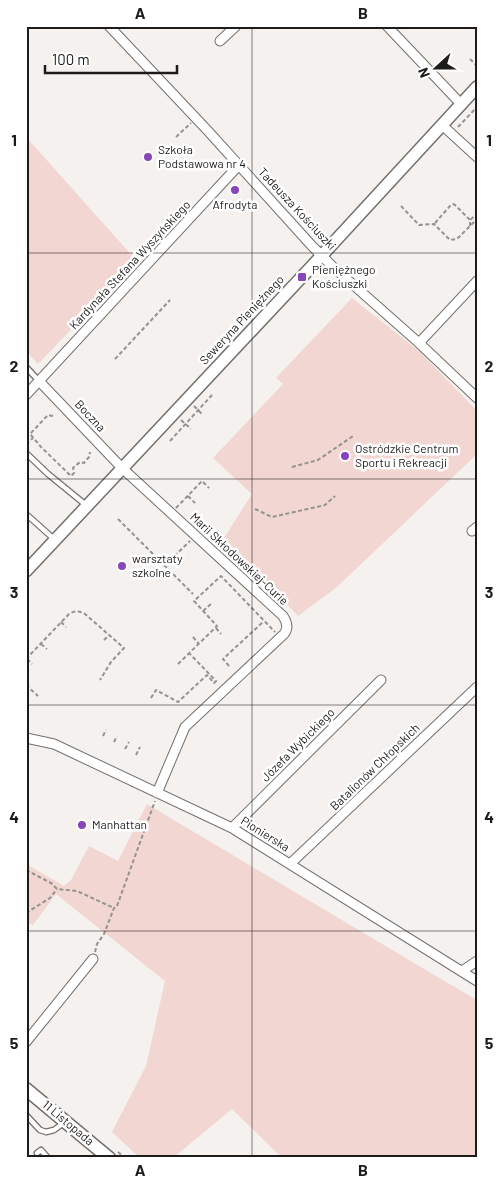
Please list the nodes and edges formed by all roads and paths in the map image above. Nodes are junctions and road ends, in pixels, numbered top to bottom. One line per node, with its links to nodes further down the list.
1 (109, 26): 15 (street, Tadeusza Kościuszki)
2 (236, 26): 4 (street)
3 (387, 26): 8 (street)
4 (220, 42)
5 (470, 59): 6 (path)
6 (477, 66)
7 (477, 87): 8 (street, Seweryna Pieniężnego)
8 (461, 104): 11 (street, Seweryna Pieniężnego)
9 (477, 106): 12 (path)
10 (192, 123): 13 (path)
11 (442, 125): 14 (street); 22 (street, Seweryna Pieniężnego)
12 (457, 128)
13 (176, 137)
14 (477, 157)
15 (239, 165): 22 (street, Tadeusza Kościuszki); 34 (street, Kardynała Stefana Wyszyńskiego)
16 (400, 206): 20 (path)
17 (477, 214): 19 (path)
18 (477, 219): 21 (path)
19 (470, 220): 20 (path); 21 (path)
20 (434, 224): 21 (path)
21 (470, 226)
22 (322, 256): 29 (street, Tadeusza Kościuszki); 52 (street, Seweryna Pieniężnego)
23 (477, 281): 29 (street)
24 (170, 300): 25 (path)
25 (147, 324): 26 (path); 27 (path)
26 (150, 328)
27 (134, 338): 28 (path); 30 (path)
28 (138, 341)
29 (419, 343): 37 (street, Tadeusza Kościuszki)
30 (122, 352): 31 (path); 32 (path)
31 (125, 355)
32 (115, 359)
33 (26, 367): 34 (lane)
34 (40, 382): 36 (street, Kardynała Stefana Wyszyńskiego); 52 (street, Boczna)
35 (208, 391): 39 (path)
36 (26, 395)
37 (477, 398)
38 (190, 402): 39 (path)
39 (198, 410): 40 (path); 43 (path)
40 (203, 415)
41 (53, 416): 46 (path)
42 (177, 416): 43 (path)
43 (186, 424): 44 (path); 47 (path)
44 (190, 428)
45 (353, 436): 51 (path)
46 (33, 438): 48 (path); 49 (path)
47 (170, 441)
48 (26, 444)
49 (90, 452)
50 (26, 453): 57 (lane)
51 (292, 467)
52 (122, 468): 57 (street, Seweryna Pieniężnego); 59 (street, Marii Skłodowskiej-Curie)
53 (209, 488): 54 (path)
54 (188, 496): 56 (path); 59 (path)
55 (335, 496): 58 (path)
56 (195, 503)
57 (87, 506): 63 (street, Seweryna Pieniężnego)
58 (256, 510)
59 (171, 513): 62 (street, Marii Skłodowskiej-Curie)
60 (26, 514): 63 (lane)
61 (118, 520): 64 (path)
62 (195, 536): 64 (path); 76 (street, Marii Skłodowskiej-Curie)
63 (55, 540): 65 (street, Seweryna Pieniężnego)
64 (165, 565): 66 (path)
65 (26, 571)
66 (193, 594)
67 (212, 602): 68 (path)
68 (203, 611): 70 (path); 72 (path)
69 (61, 622): 71 (path); 74 (path); 78 (path)
70 (264, 622): 76 (path); 85 (path)
71 (66, 627)
72 (216, 628): 73 (path); 79 (path)
73 (220, 634)
74 (109, 635): 77 (path); 86 (path)
75 (193, 637): 79 (path)
76 (280, 638): 101 (street)
77 (104, 640)
78 (41, 644): 80 (path); 82 (path)
79 (199, 644): 81 (path)
80 (47, 649)
81 (190, 653): 84 (path); 91 (path)
82 (26, 659): 83 (path)
83 (32, 664)
84 (178, 664)
85 (230, 666)
86 (100, 680)
87 (381, 680): 103 (street, Józefa Wybickiego)
88 (26, 685): 90 (path)
89 (477, 687): 104 (street, Batalionów Chłopskich)
90 (38, 696)
91 (151, 698)
92 (106, 730): 93 (path)
93 (103, 736)
94 (117, 736): 96 (path)
95 (26, 738): 101 (street, Pionierska)
96 (114, 742)
97 (129, 742): 99 (path)
98 (140, 748): 100 (path)
99 (125, 749)
100 (136, 755)
101 (157, 793): 103 (street, Pionierska)
102 (152, 811): 107 (path)
103 (232, 828): 104 (street, Pionierska)
104 (290, 864): 111 (street, Pionierska)
105 (26, 870): 106 (path)
106 (57, 889): 107 (path); 108 (path)
107 (114, 908): 109 (path)
108 (26, 913)
109 (93, 959): 113 (street)
110 (477, 961): 111 (street)
111 (462, 972): 112 (street, Pionierska)
112 (477, 981)
113 (26, 1042)
114 (27, 1090): 116 (main road, 11 Listopada)
115 (26, 1115): 116 (lane)
116 (66, 1121): 119 (main road, 11 Listopada)
117 (37, 1154): 118 (lane)
118 (48, 1158)
119 (110, 1158)

